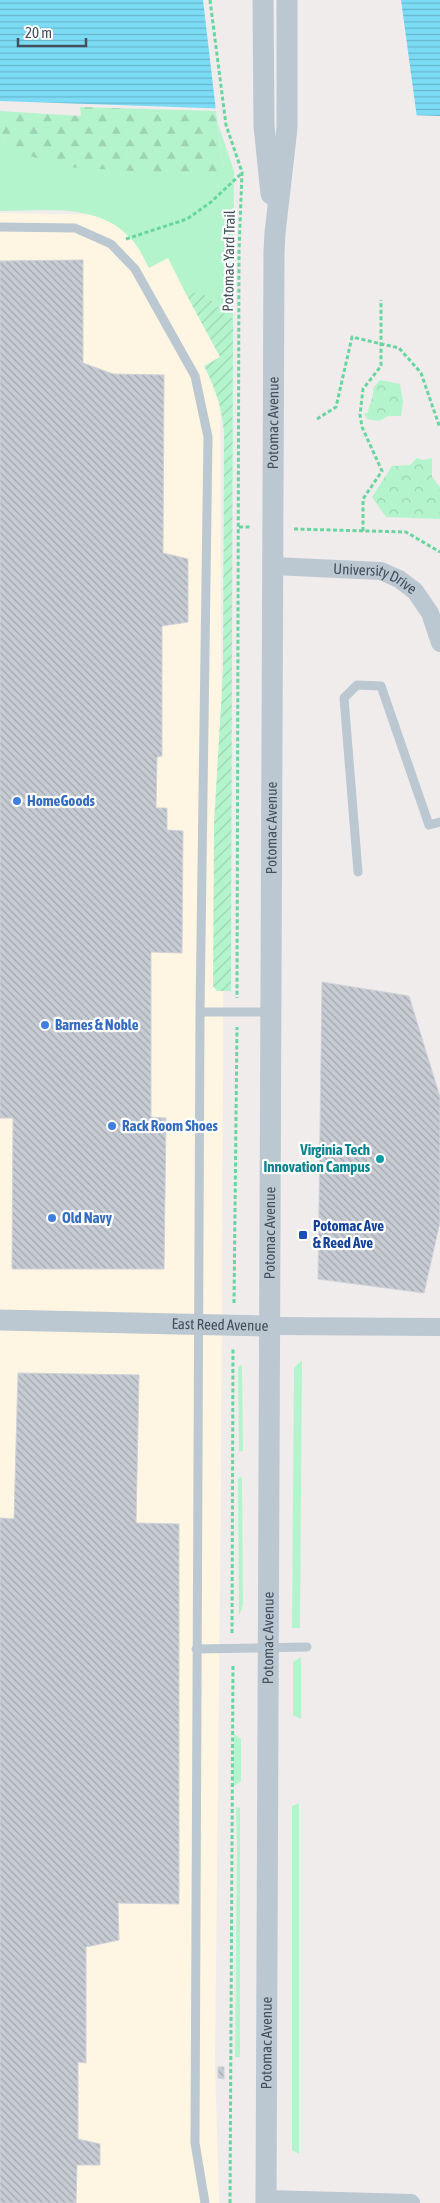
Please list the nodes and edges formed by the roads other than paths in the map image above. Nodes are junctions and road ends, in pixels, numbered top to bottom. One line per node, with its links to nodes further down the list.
1 (263, 0): 4 (street, Potomac Avenue)
2 (287, 0): 4 (street, Potomac Avenue)
3 (0, 227): 9 (lane)
4 (274, 233): 5 (street, Potomac Avenue)
5 (273, 566): 6 (street, University Drive); 10 (street, Potomac Avenue)
6 (440, 643)
7 (440, 822): 8 (lane)
8 (358, 872)
9 (200, 1012): 10 (lane); 12 (lane)
10 (270, 1012): 13 (street, Potomac Avenue)
11 (0, 1320): 12 (street, East Reed Avenue)
12 (198, 1325): 13 (street, East Reed Avenue); 17 (lane)
13 (270, 1326): 14 (street, East Reed Avenue); 15 (street, Potomac Avenue)
14 (440, 1327)
15 (270, 1646): 16 (lane); 17 (lane); 18 (street, Potomac Avenue)
16 (307, 1647)
17 (196, 1649): 19 (lane)
18 (266, 2201): 20 (street)
19 (205, 2203)
20 (412, 2203)

